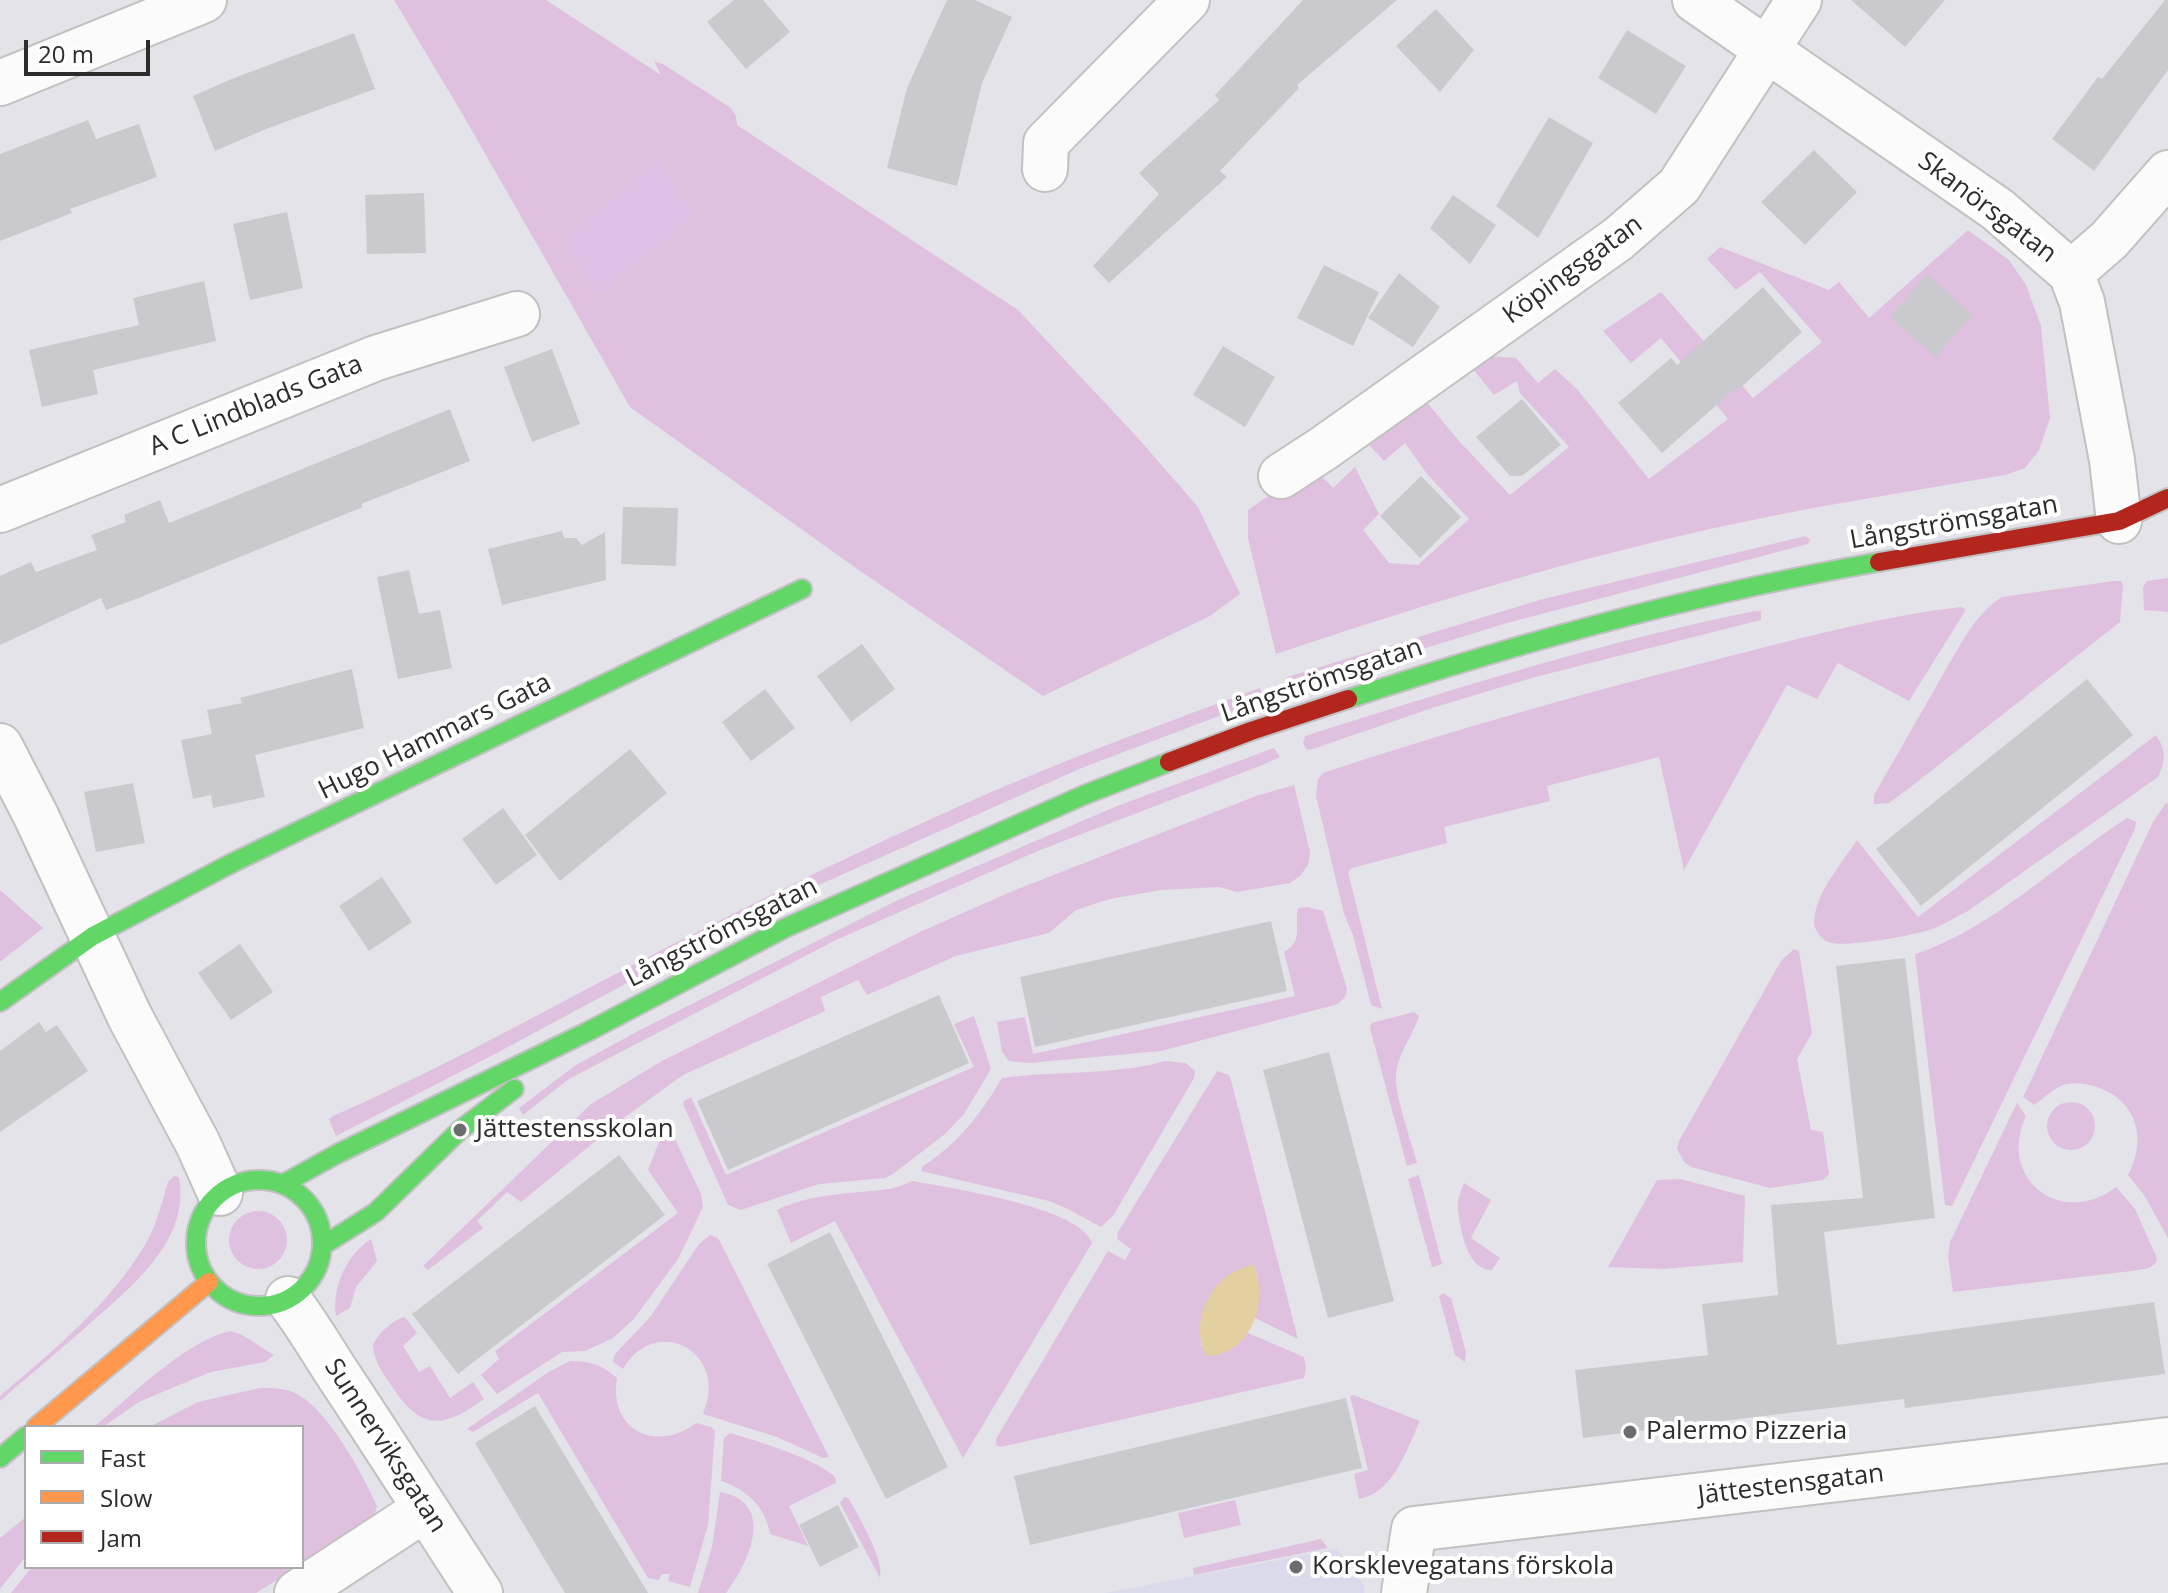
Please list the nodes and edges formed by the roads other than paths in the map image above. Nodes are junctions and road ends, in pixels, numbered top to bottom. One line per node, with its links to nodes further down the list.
1 (204, 0): 6 (street)
2 (1187, 0): 7 (street)
3 (1695, 0): 5 (street, Skanörsgatan)
4 (1799, 0): 5 (street, Köpingsgatan)
5 (1766, 49): 9 (street, Skanörsgatan); 11 (street, Köpingsgatan)
6 (0, 83)
7 (1045, 169)
8 (2168, 173): 9 (street)
9 (2071, 273): 14 (street, Skanörsgatan)
10 (517, 314): 13 (street, A C Lindblads Gata)
11 (1281, 476)
12 (2168, 498): 14 (street, Långströmsgatan)
13 (0, 510)
14 (2132, 524): 19 (street, Långströmsgatan)
15 (802, 589): 17 (street, Hugo Hammars Gata)
16 (0, 746): 17 (street)
17 (93, 936): 18 (street, Hugo Hammars Gata); 21 (street)
18 (0, 1002)
19 (589, 1031): 20 (street, Långströmsgatan); 22 (street, Långströmsgatan)
20 (283, 1184): 21 (street); 22 (street)
21 (220, 1193): 23 (street)
22 (322, 1246): 24 (street)
23 (209, 1282): 24 (street); 25 (street)
24 (288, 1299): 29 (street, Sunnerviksgatan)
25 (38, 1425)
26 (24, 1438): 28 (street)
27 (2168, 1440): 32 (street, Jättestensgatan)
28 (0, 1458)
29 (425, 1509): 30 (street); 31 (street, Sunnerviksgatan)
30 (297, 1593)
31 (480, 1593)
32 (1404, 1593)

